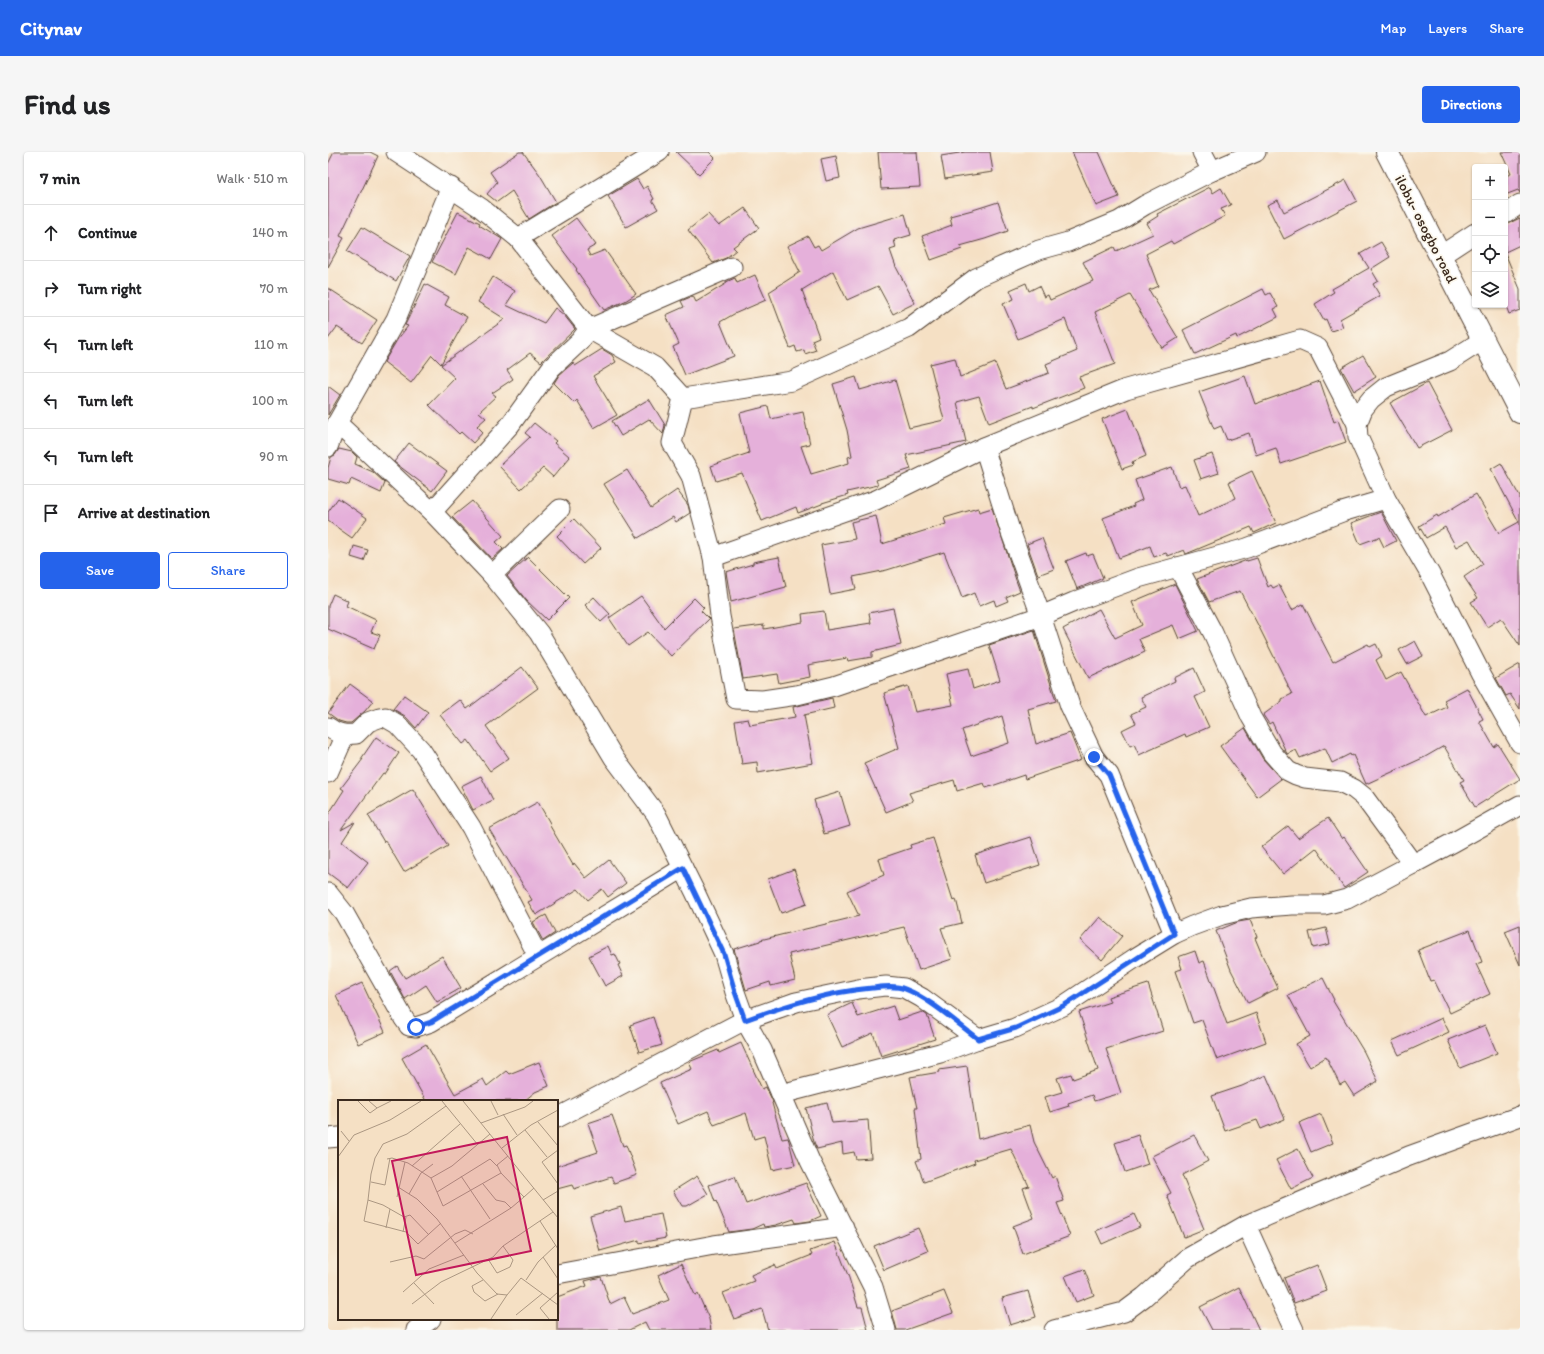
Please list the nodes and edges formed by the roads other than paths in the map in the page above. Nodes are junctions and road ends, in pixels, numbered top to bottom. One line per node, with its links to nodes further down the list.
1 (396, 152): 7 (street)
2 (658, 152): 11 (street)
3 (1202, 152): 6 (street)
4 (1256, 152): 6 (street)
5 (1387, 152): 12 (main road, ilobu- osogbo road)
6 (1212, 171): 16 (street)
7 (451, 187): 11 (street); 18 (street)
8 (1520, 204): 9 (street)
9 (1508, 212)
10 (1472, 235): 12 (street)
11 (518, 238): 14 (street)
12 (1440, 256): 15 (main road, ilobu- osogbo road)
13 (732, 267): 14 (street)
14 (589, 329): 16 (street); 24 (street)
15 (1483, 340): 17 (main road, ilobu- osogbo road); 19 (street)
16 (684, 398): 25 (street)
17 (1520, 412)
18 (337, 423): 20 (street); 24 (street)
19 (1357, 424): 21 (street); 22 (street)
20 (328, 447)
21 (984, 447): 25 (street); 28 (street)
22 (1386, 499): 26 (street); 30 (street)
23 (560, 509): 27 (street)
24 (432, 512): 27 (street)
25 (713, 557): 28 (street)
26 (1178, 567): 28 (street); 33 (street)
27 (492, 575): 34 (street)
28 (1041, 616): 36 (street)
29 (336, 731): 31 (street); 37 (street)
30 (1520, 743)
31 (328, 773)
32 (1520, 805): 33 (street)
33 (1413, 864): 36 (street)
34 (683, 868): 37 (street); 38 (street)
35 (328, 893): 37 (street)
36 (1174, 934): 39 (street)
37 (538, 956)
38 (745, 1020): 39 (street); 40 (street); 42 (street)
39 (978, 1039): 40 (street)
40 (781, 1094): 46 (street)
41 (1520, 1116): 45 (street)
42 (558, 1117)
43 (338, 1137): 44 (street)
44 (328, 1138)
45 (1246, 1225): 49 (street); 53 (street)
46 (844, 1227): 47 (street); 51 (street)
47 (558, 1274)
48 (430, 1320): 50 (street)
49 (1075, 1327): 52 (street)
50 (416, 1330)
51 (886, 1330)
52 (1054, 1330)
53 (1294, 1330)

